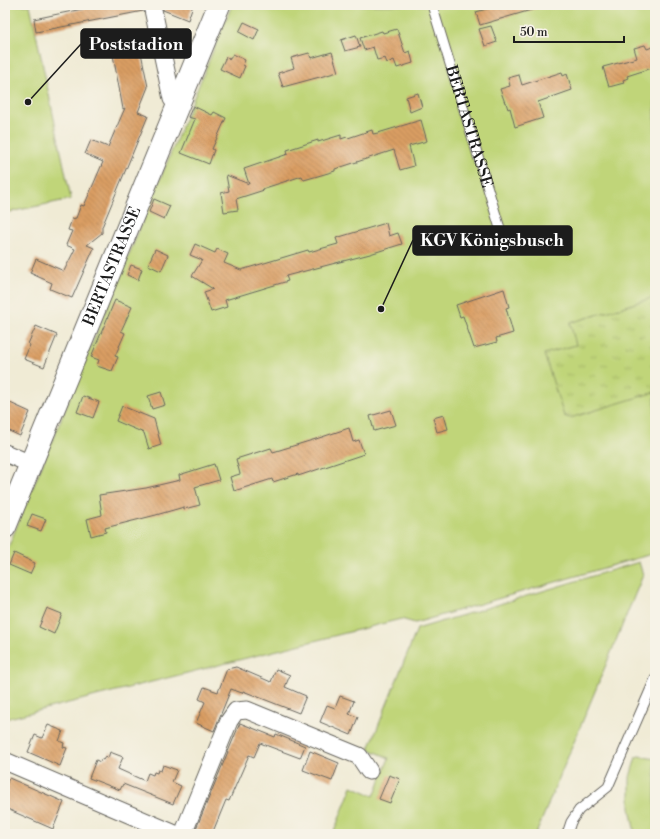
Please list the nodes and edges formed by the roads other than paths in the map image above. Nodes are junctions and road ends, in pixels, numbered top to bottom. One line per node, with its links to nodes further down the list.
1 (152, 5): 4 (street)
2 (220, 5): 4 (street, BERTASTRASSE)
3 (432, 5): 5 (lane, BERTASTRASSE)
4 (178, 106): 7 (street, BERTASTRASSE)
5 (506, 248)
6 (5, 453): 7 (street)
7 (31, 464): 8 (street, BERTASTRASSE)
8 (5, 527)
9 (655, 679): 14 (lane)
10 (5, 761): 12 (street)
11 (369, 771): 13 (street)
12 (175, 834)
13 (184, 834)
14 (567, 834)

